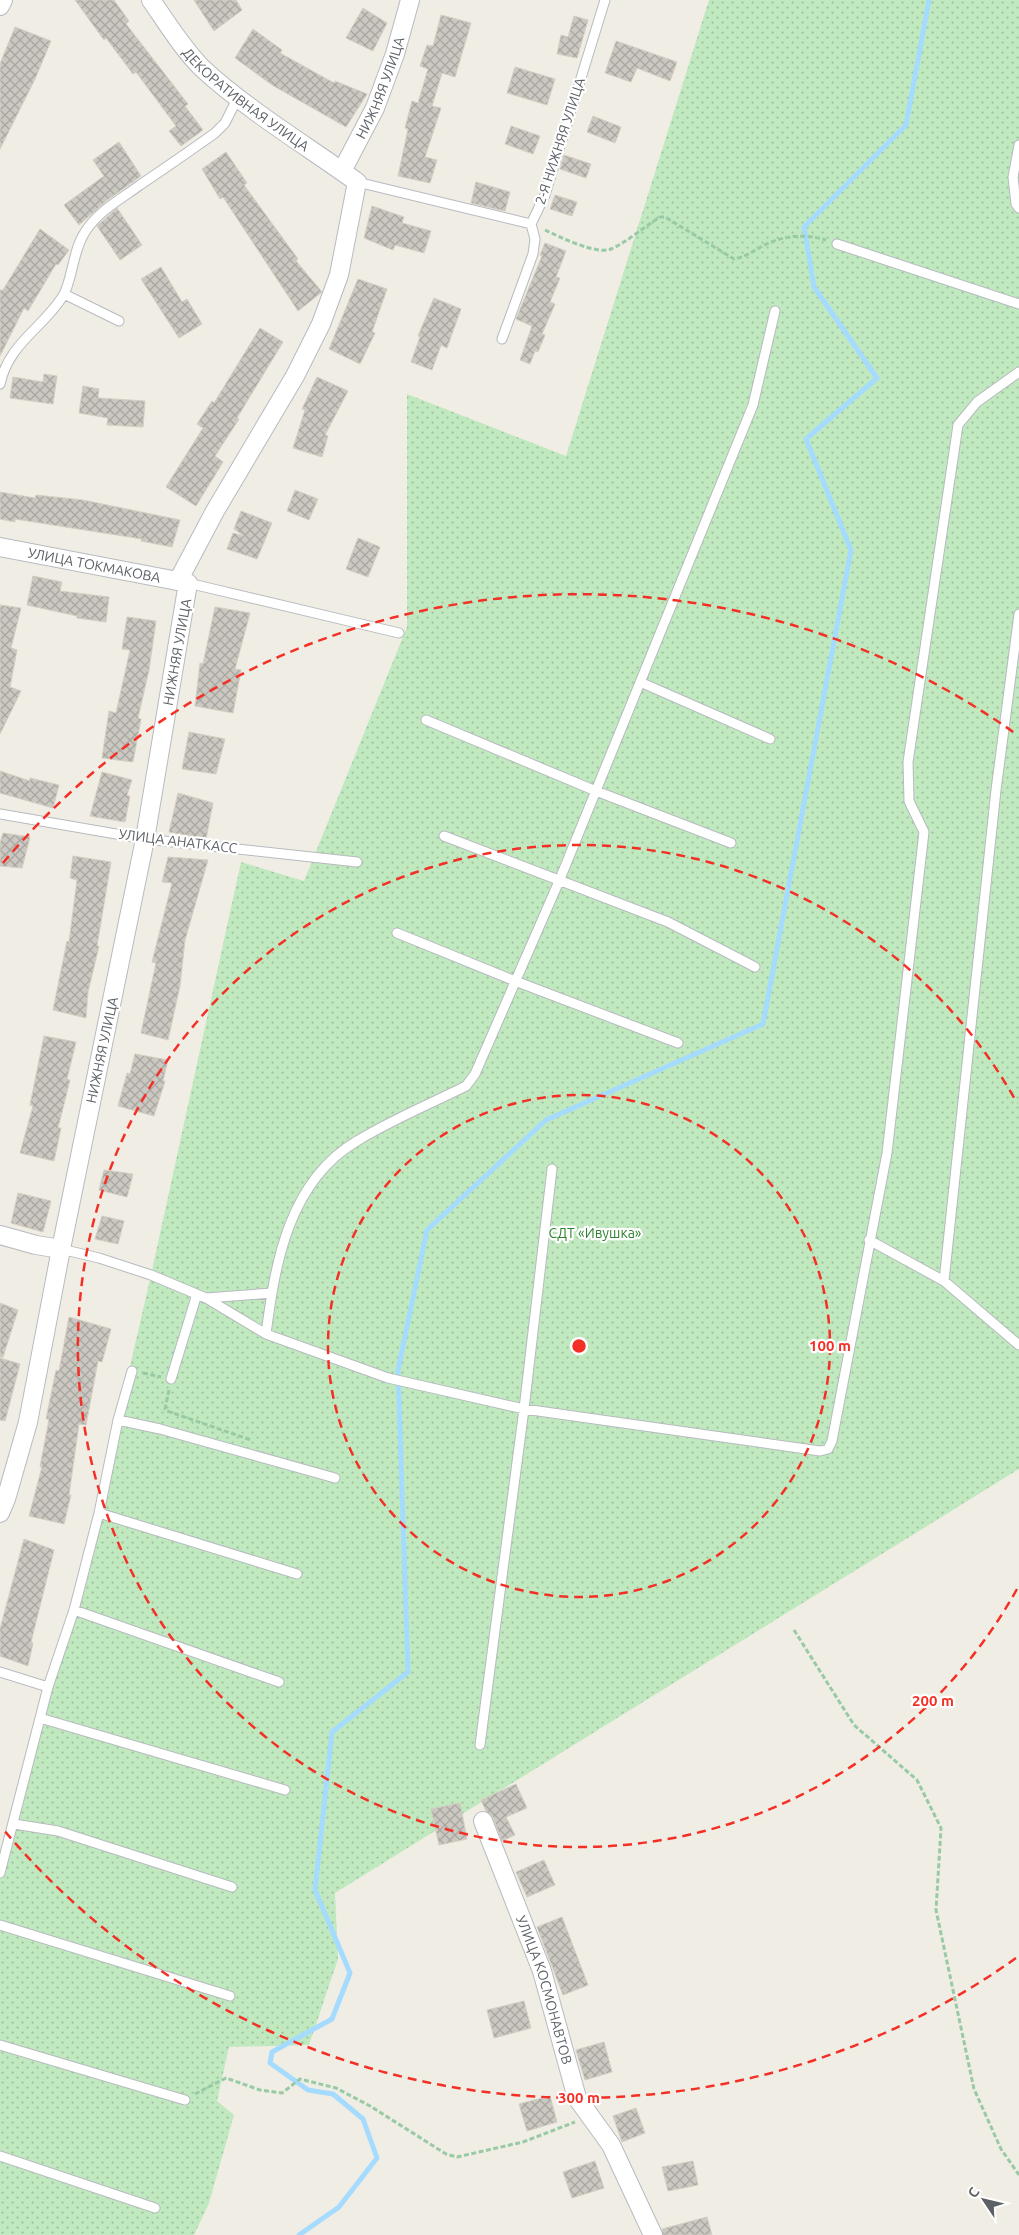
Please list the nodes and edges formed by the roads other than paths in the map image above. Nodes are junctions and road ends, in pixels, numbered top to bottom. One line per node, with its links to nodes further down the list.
1 (3, 0): 5 (street)
2 (151, 0): 6 (street, ДЕКОРАТИВНАЯ УЛИЦА)
3 (410, 0): 8 (street, НИЖНЯЯ УЛИЦА)
4 (605, 0): 11 (lane, 2-Я НИЖНЯЯ УЛИЦА)
5 (0, 6)
6 (238, 97): 8 (street, ДЕКОРАТИВНАЯ УЛИЦА); 13 (lane)
7 (1019, 145): 10 (lane)
8 (342, 171): 9 (street, ДЕКОРАТИВНАЯ УЛИЦА)
9 (357, 182): 11 (lane); 21 (street, НИЖНЯЯ УЛИЦА)
10 (1019, 208)
11 (531, 224): 17 (lane)
12 (837, 244): 14 (lane)
13 (64, 294): 16 (lane); 19 (lane)
14 (1019, 304)
15 (775, 311): 24 (lane)
16 (119, 321)
17 (502, 339)
18 (1019, 372): 40 (lane)
19 (0, 384)
20 (0, 547): 21 (street, УЛИЦА ТОКМАКОВА)
21 (183, 582): 23 (lane); 30 (street, НИЖНЯЯ УЛИЦА)
22 (1019, 614): 42 (lane)
23 (399, 634)
24 (640, 682): 26 (lane); 27 (lane)
25 (426, 720): 27 (lane)
26 (770, 739)
27 (596, 791): 31 (lane); 33 (lane)
28 (0, 814): 30 (lane, УЛИЦА АНАТКАСС)
29 (444, 836): 33 (lane)
30 (145, 839): 32 (lane, УЛИЦА АНАТКАСС); 41 (street, НИЖНЯЯ УЛИЦА)
31 (731, 843)
32 (357, 862)
33 (560, 879): 35 (lane); 36 (lane)
34 (397, 933): 36 (lane)
35 (755, 967)
36 (515, 981): 37 (lane); 43 (lane)
37 (678, 1043)
38 (552, 1169): 50 (lane)
39 (0, 1235): 41 (street)
40 (869, 1240): 42 (lane); 50 (lane)
41 (61, 1248): 44 (lane); 53 (street, НИЖНЯЯ УЛИЦА)
42 (944, 1281): 47 (lane)
43 (272, 1293): 45 (lane); 46 (lane)
44 (197, 1294): 45 (lane); 49 (lane)
45 (206, 1298): 46 (lane)
46 (266, 1334): 50 (lane)
47 (1019, 1345)
48 (132, 1372): 51 (lane)
49 (171, 1379)
50 (524, 1410): 61 (lane)
51 (118, 1420): 52 (lane); 54 (lane)
52 (335, 1478)
53 (0, 1513)
54 (99, 1514): 55 (lane); 56 (lane)
55 (297, 1574)
56 (74, 1610): 58 (lane); 59 (lane)
57 (0, 1672): 59 (lane)
58 (279, 1682)
59 (48, 1687): 60 (lane)
60 (40, 1718): 62 (lane); 64 (lane)
61 (480, 1745)
62 (285, 1790)
63 (483, 1821): 73 (street, УЛИЦА КОСМОНАВТОВ)
64 (14, 1824): 65 (lane); 66 (lane)
65 (0, 1873)
66 (232, 1887)
67 (0, 1924): 68 (lane)
68 (230, 1996)
69 (0, 2045): 70 (lane)
70 (185, 2100)
71 (0, 2156): 72 (lane)
72 (155, 2208)
73 (653, 2235)

